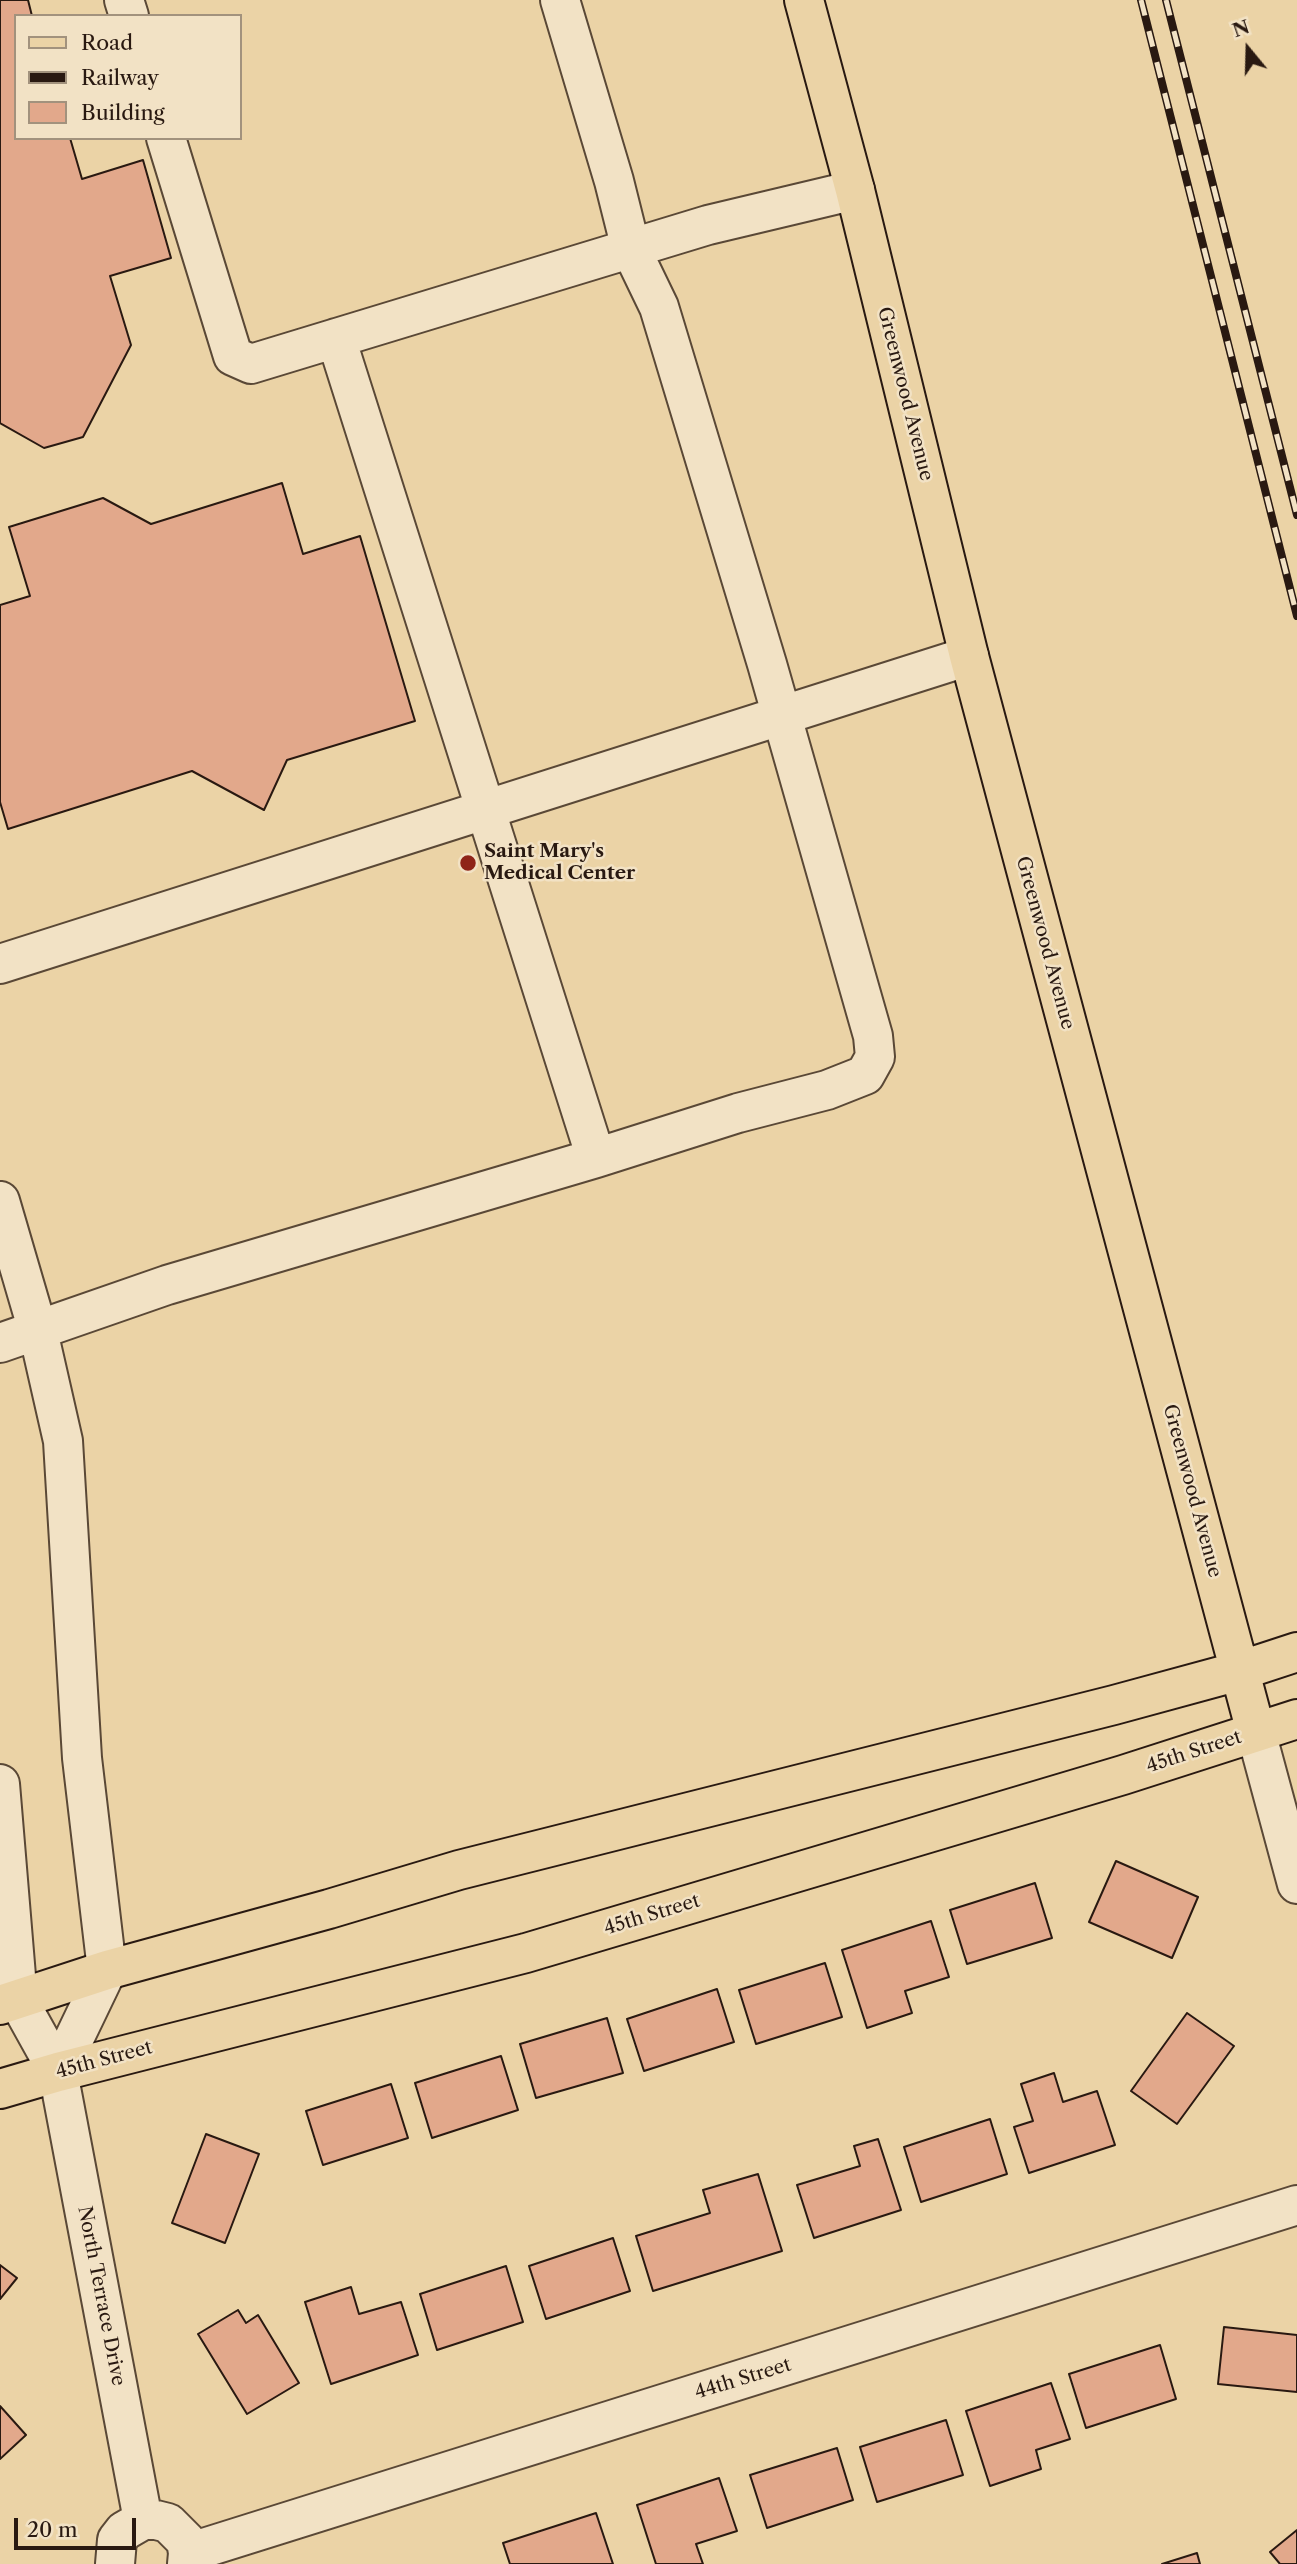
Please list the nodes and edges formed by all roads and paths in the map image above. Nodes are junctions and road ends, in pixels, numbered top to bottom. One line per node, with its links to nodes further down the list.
1 (560, 0): 5 (street)
2 (804, 0): 4 (main road, Greenwood Avenue)
3 (167, 140): 6 (street)
4 (855, 190): 5 (street); 7 (main road, Greenwood Avenue)
5 (632, 248): 6 (street); 8 (street)
6 (336, 338): 9 (street)
7 (969, 656): 8 (street); 16 (main road, Greenwood Avenue)
8 (781, 716): 9 (street); 11 (street)
9 (485, 811): 10 (street); 11 (street)
10 (0, 964)
11 (596, 1158): 13 (street)
12 (0, 1201): 13 (street)
13 (38, 1331): 14 (street); 21 (street)
14 (0, 1343)
15 (1297, 1652): 16 (main road)
16 (1239, 1671): 18 (main road, Greenwood Avenue); 21 (main road)
17 (1297, 1720): 18 (main road, 45th Street)
18 (1256, 1732): 20 (street, Greenwood Avenue); 23 (main road, 45th Street)
19 (0, 1784): 22 (street)
20 (1297, 1884)
21 (107, 1970): 22 (main road); 23 (street)
22 (9, 2002): 23 (street, North Terrace Drive)
23 (58, 2072): 24 (main road, 45th Street); 26 (street, North Terrace Drive)
24 (0, 2089)
25 (1297, 2205): 27 (street, 44th Street)
26 (143, 2520): 27 (street); 28 (street)
27 (188, 2558)
28 (113, 2563)

